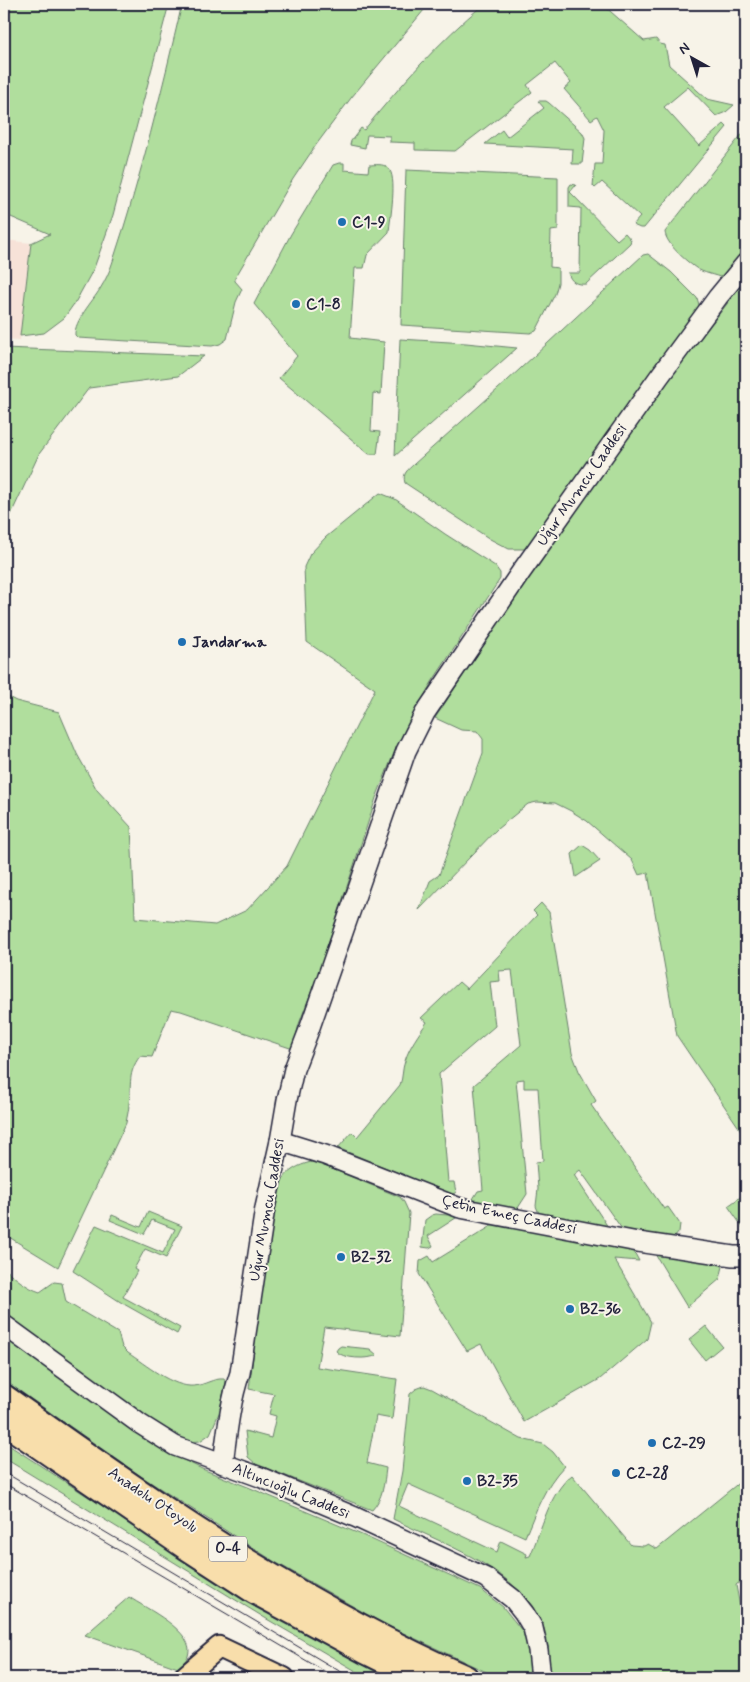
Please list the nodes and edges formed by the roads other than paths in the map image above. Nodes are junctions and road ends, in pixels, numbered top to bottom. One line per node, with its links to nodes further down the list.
1 (746, 263): 2 (street, Uğur Mumcu Caddesi)
2 (280, 1141): 3 (street, Çetin Emeç Caddesi); 5 (street, Uğur Mumcu Caddesi)
3 (746, 1256)
4 (4, 1325): 9 (street, Altıncıoğlu Caddesi)
5 (240, 1373): 8 (street); 10 (street)
6 (4, 1398): 14 (highway, Anadolu Otoyolu / O-4)
7 (4, 1422): 13 (highway, Anadolu Otoyolu / O-4)
8 (228, 1424): 9 (street); 10 (street)
9 (192, 1452): 10 (street, Altıncıoğlu Caddesi)
10 (229, 1466): 15 (street, Altıncıoğlu Caddesi)
11 (183, 1678): 12 (main road)
12 (284, 1678)
13 (420, 1678)
14 (466, 1678)
15 (541, 1678)

